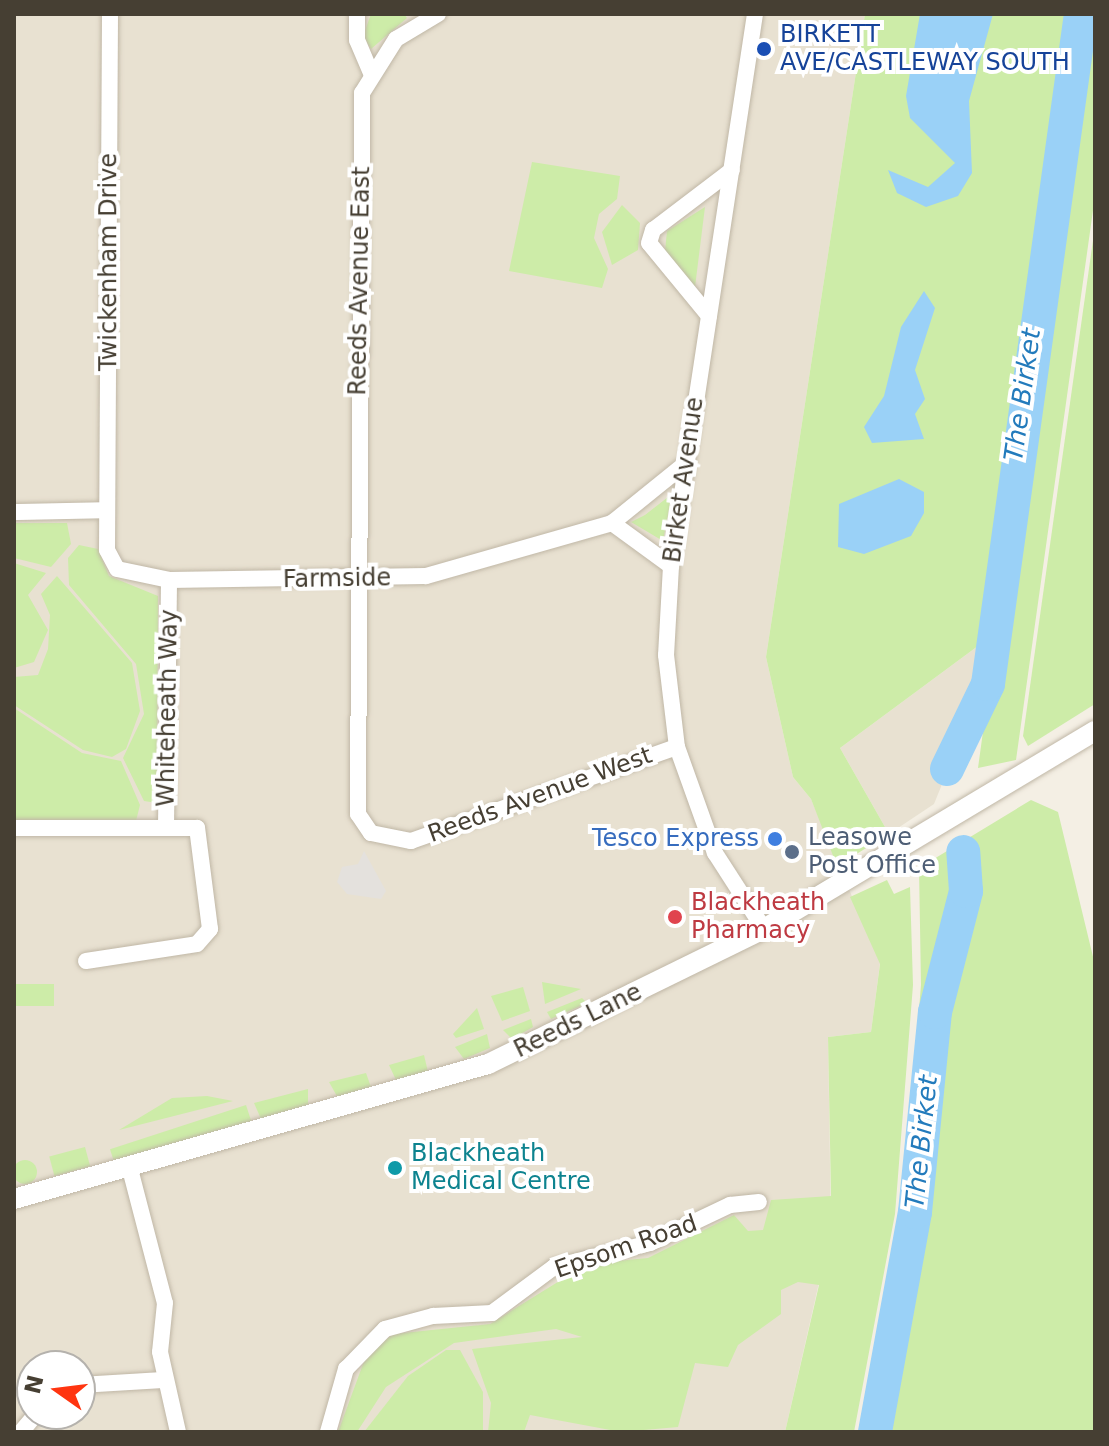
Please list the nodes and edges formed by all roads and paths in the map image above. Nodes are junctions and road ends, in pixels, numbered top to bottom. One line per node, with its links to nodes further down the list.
1 (110, 14): 9 (street, Twickenham Drive)
2 (357, 14): 5 (street)
3 (755, 14): 6 (street, Birket Avenue)
4 (429, 15): 5 (street, Reeds Avenue East)
5 (371, 73): 14 (street, Reeds Avenue East)
6 (732, 170): 7 (street, Birket Avenue); 7 (street)
7 (709, 316): 8 (street, Birket Avenue)
8 (686, 463): 11 (street, Farmside); 12 (street, Birket Avenue)
9 (107, 510): 10 (street); 13 (street, Farmside)
10 (14, 512)
11 (612, 523): 12 (street); 14 (street, Farmside)
12 (671, 566): 16 (street, Birket Avenue)
13 (169, 580): 14 (street, Farmside); 18 (street, Whiteheath Way)
14 (356, 582): 16 (street, Reeds Avenue West)
15 (1095, 731): 19 (street, Reeds Lane)
16 (677, 747): 19 (street, Birket Avenue)
17 (14, 828): 18 (street, Whiteheath Way)
18 (166, 828): 20 (street)
19 (764, 929): 21 (street, Reeds Lane)
20 (86, 961)
21 (130, 1169): 22 (street, Reeds Lane); 24 (street)
22 (14, 1199)
23 (759, 1202): 27 (street, Epsom Road)
24 (163, 1380): 25 (street); 26 (street)
25 (96, 1384)
26 (178, 1432)
27 (328, 1432)

